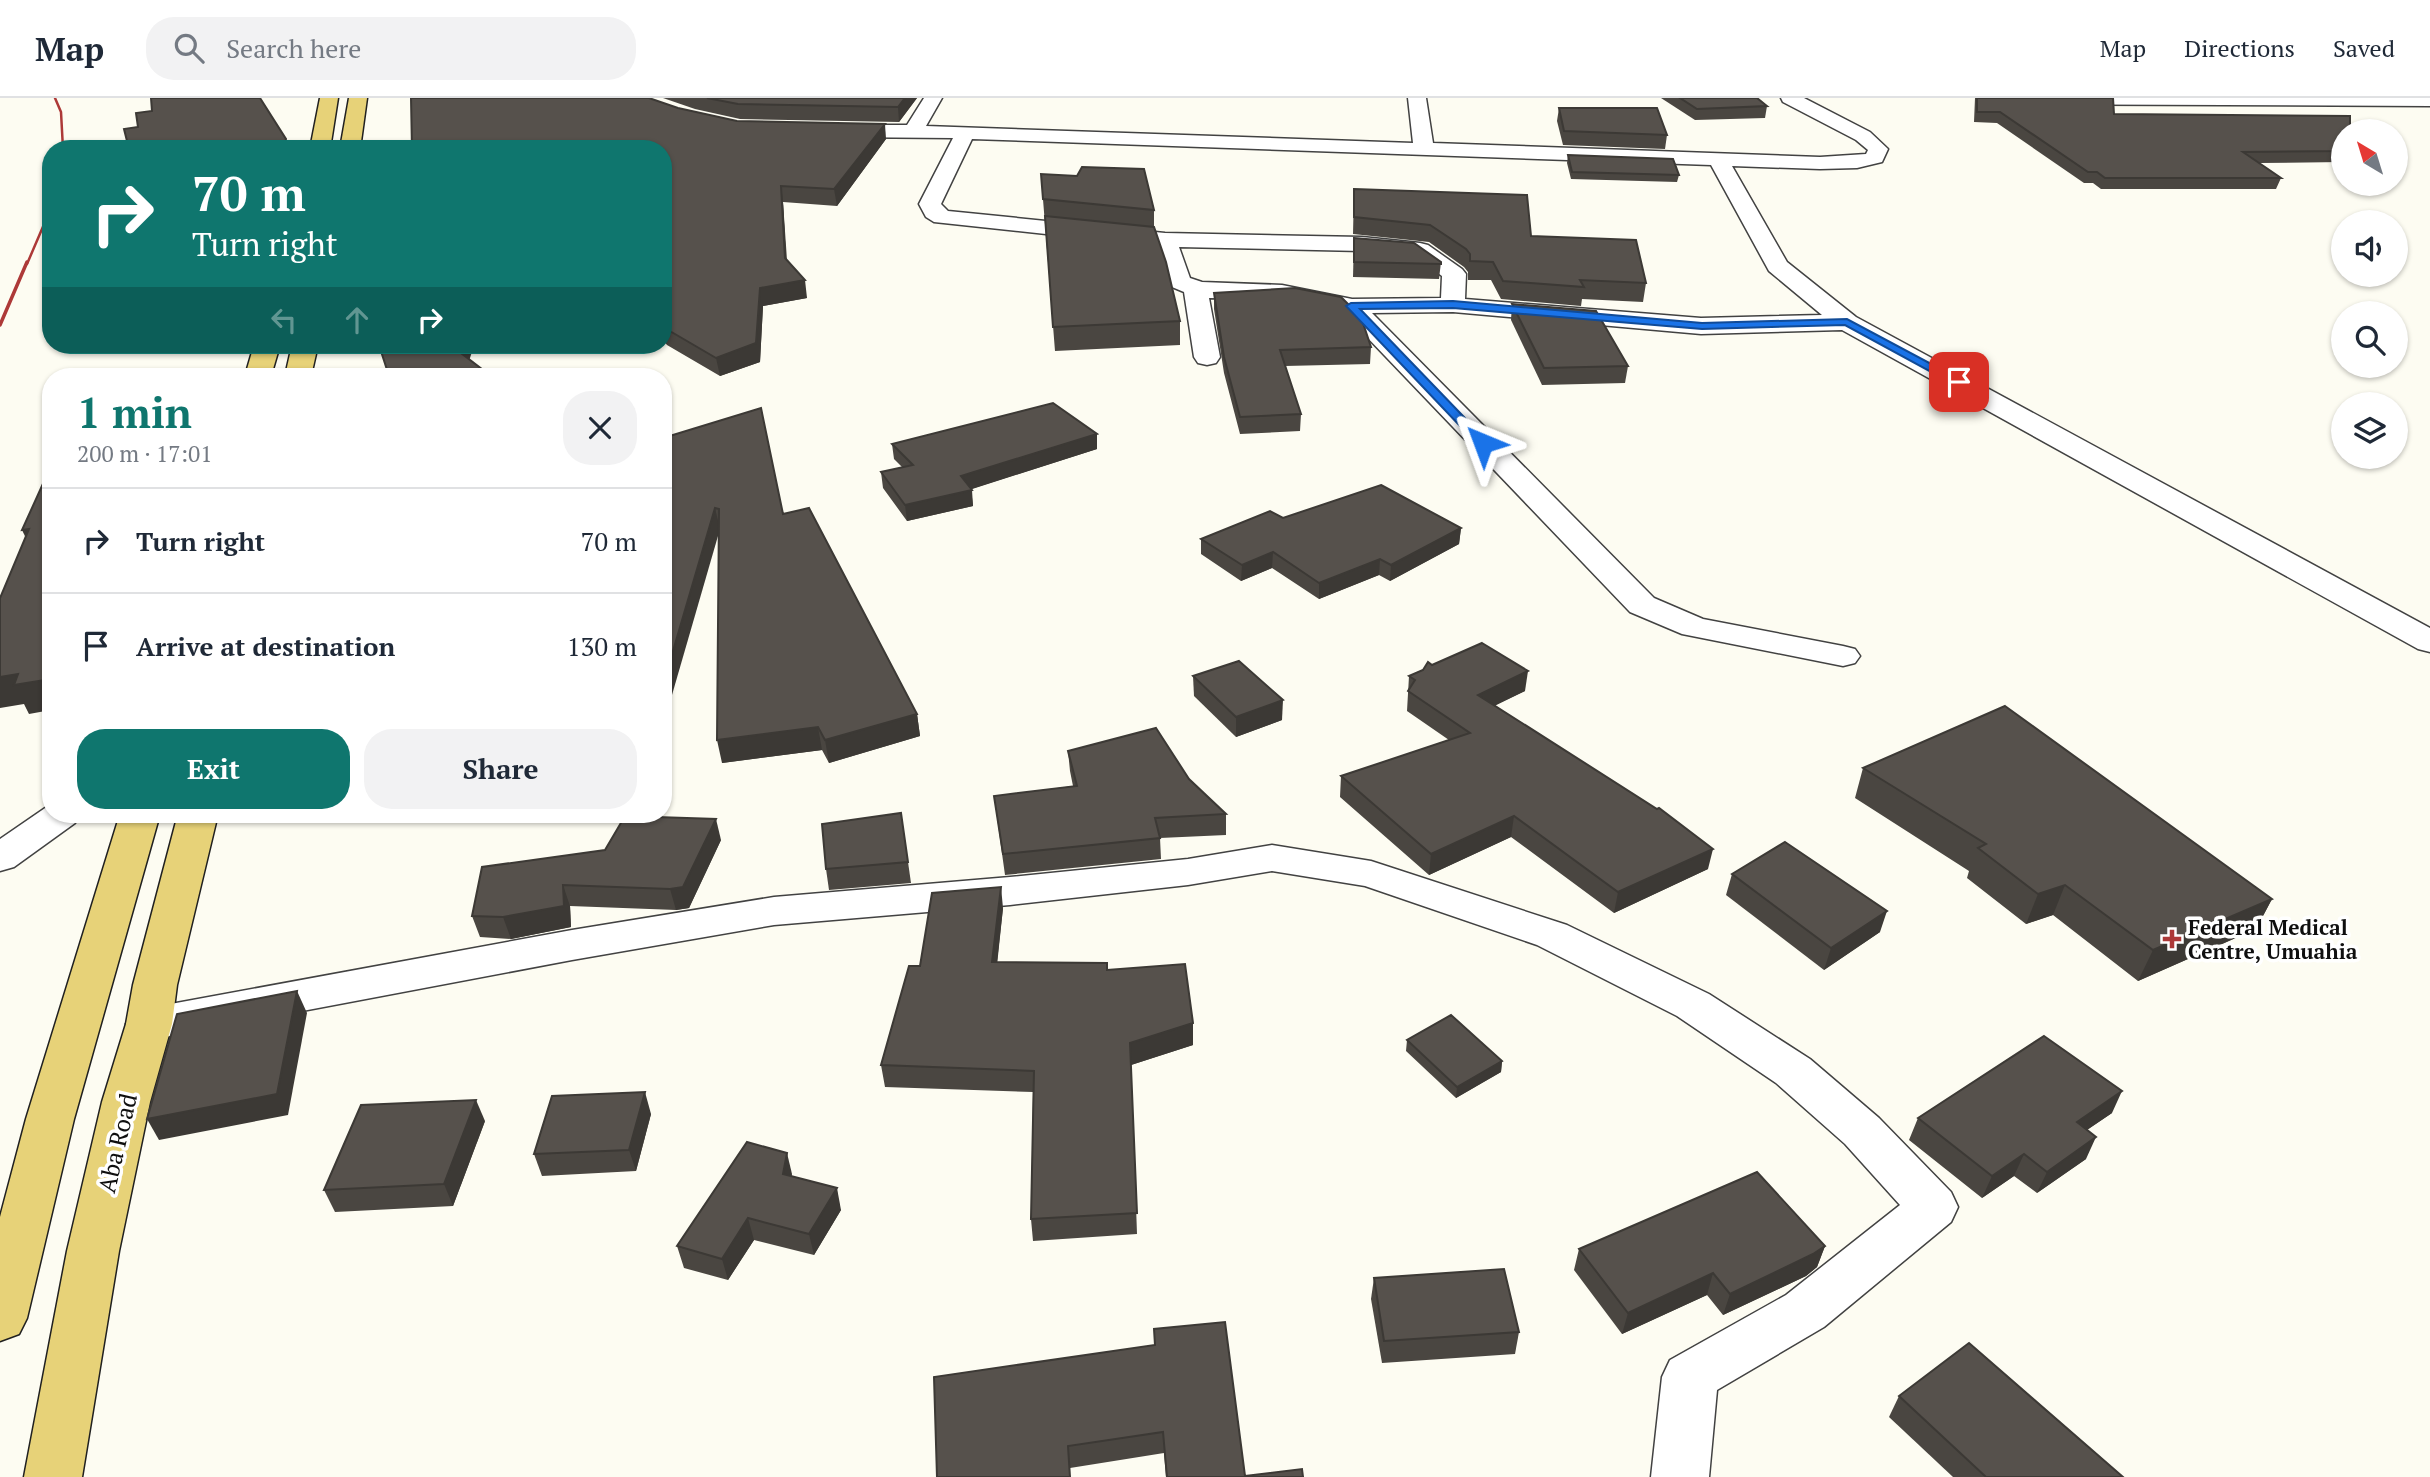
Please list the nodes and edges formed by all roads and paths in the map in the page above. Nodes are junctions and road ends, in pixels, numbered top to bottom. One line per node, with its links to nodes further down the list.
1 (329, 98): 12 (main road)
2 (358, 98): 13 (main road)
3 (933, 98): 10 (street)
4 (1416, 98): 14 (street)
5 (1790, 98): 15 (street)
6 (2005, 98): 7 (street)
7 (2366, 100): 8 (street)
8 (2430, 100)
9 (820, 130): 10 (street)
10 (913, 131): 11 (street)
11 (965, 133): 14 (street); 16 (street)
12 (322, 140)
13 (351, 140)
14 (1424, 150): 15 (street)
15 (1718, 159): 20 (street)
16 (1165, 240): 17 (street); 18 (street)
17 (1196, 290): 19 (street); 21 (street)
18 (1453, 304): 19 (street); 20 (street)
19 (1351, 306): 23 (street)
20 (1847, 322): 22 (street)
21 (1207, 357)
22 (2430, 642)
23 (1843, 656)
24 (49, 823): 27 (street)
25 (137, 823): 29 (main road)
26 (196, 823): 28 (main road, Aba Road)
27 (0, 858)
28 (149, 1024): 31 (main road, Aba Road); 32 (street)
29 (12, 1214): 30 (main road)
30 (0, 1318)
31 (53, 1477)
32 (1680, 1477)

